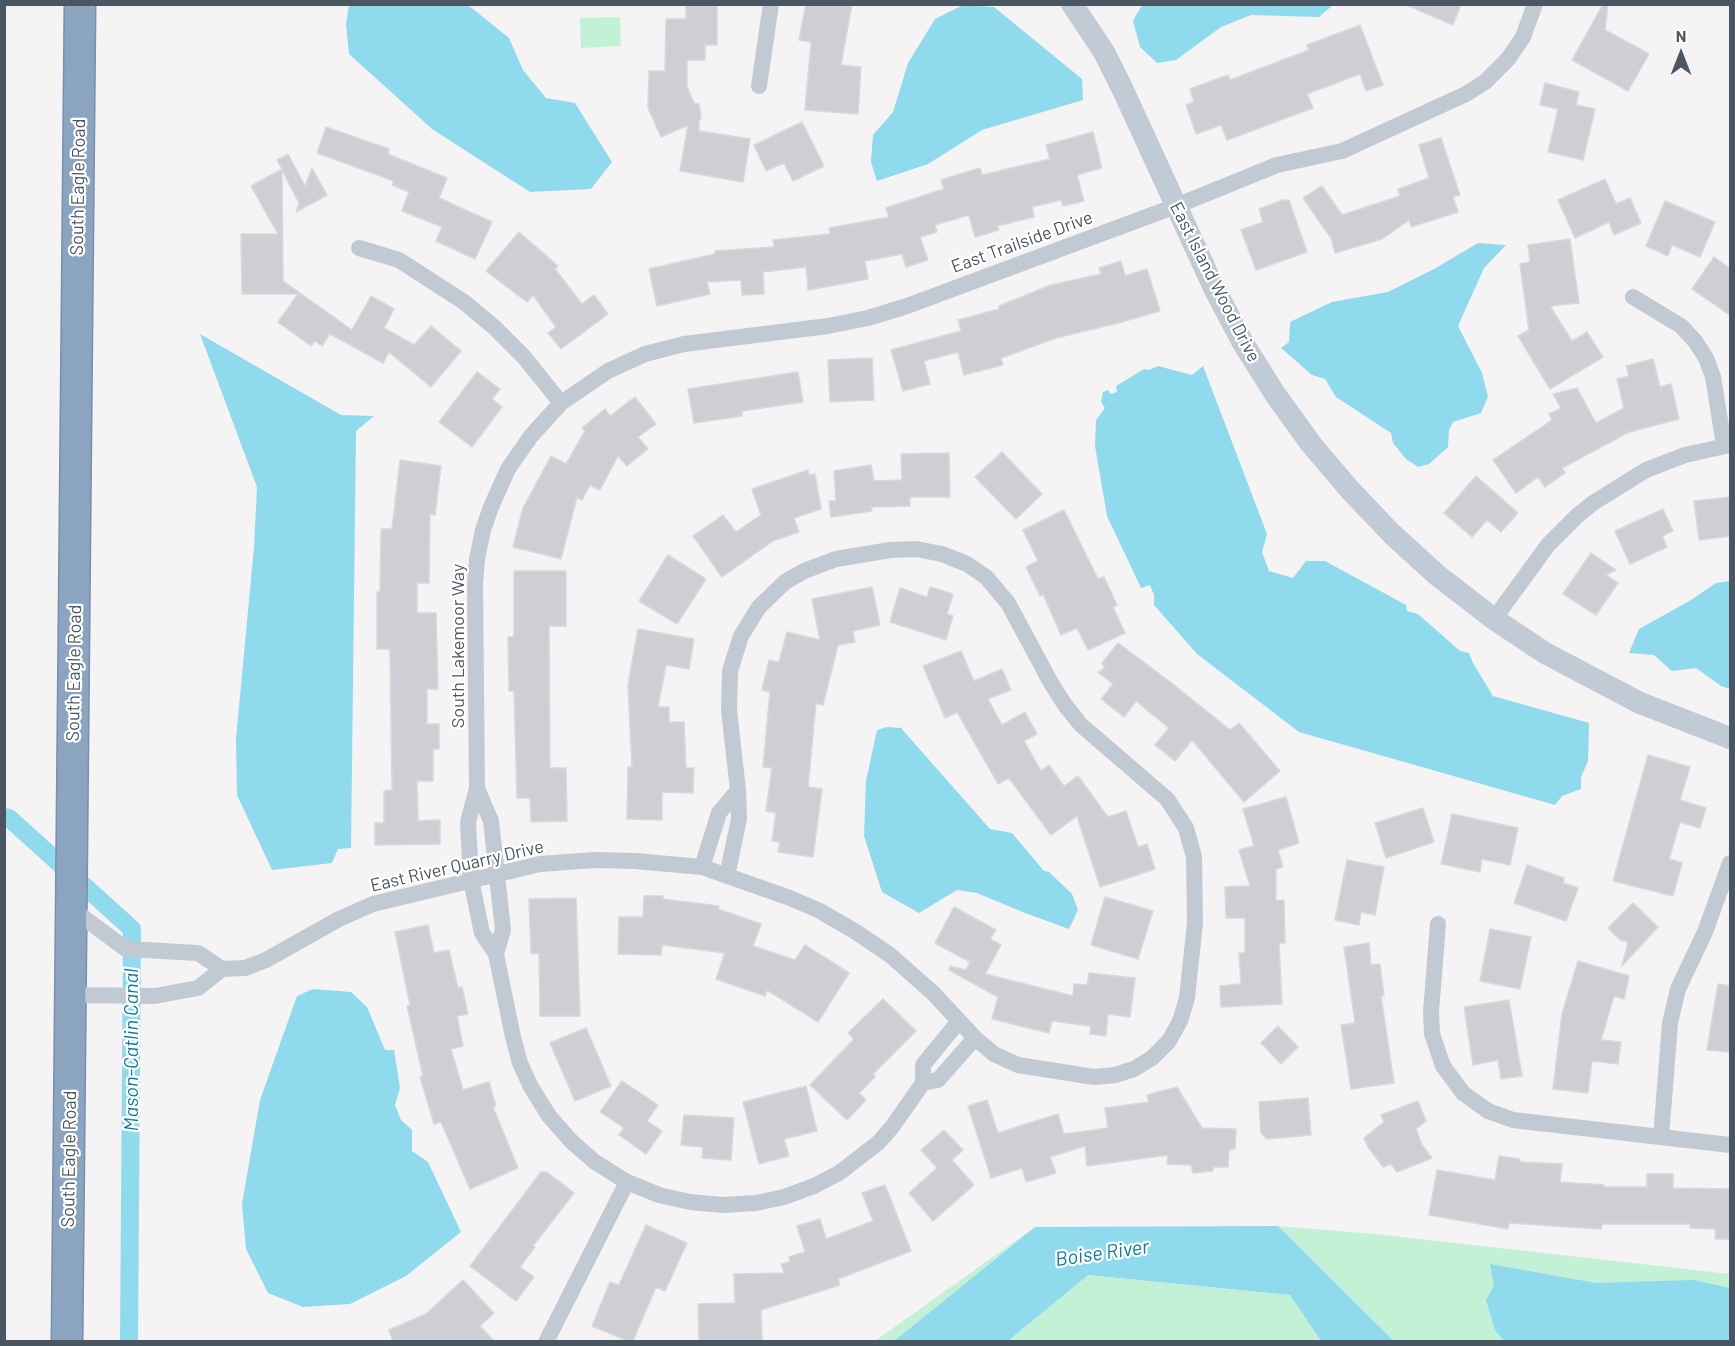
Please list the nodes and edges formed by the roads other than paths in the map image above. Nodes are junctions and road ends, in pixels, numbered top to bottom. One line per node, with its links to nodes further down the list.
1 (80, 4): 21 (highway, South Eagle Road)
2 (771, 4): 5 (street)
3 (1072, 4): 6 (street, East Island Wood Drive)
4 (1535, 4): 6 (street, East Trailside Drive)
5 (759, 86)
6 (1176, 206): 9 (street, East Trailside Drive); 12 (street, East Island Wood Drive)
7 (359, 248): 9 (street)
8 (1633, 297): 10 (street)
9 (561, 403): 11 (street, East Trailside Drive)
10 (1728, 445): 12 (street)
11 (506, 474): 14 (street, South Lakemoor Way)
12 (1494, 619): 13 (street, East Island Wood Drive)
13 (1731, 738)
14 (477, 788): 18 (street, South Lakemoor Way); 20 (street, South Lakemoor Way)
15 (738, 790): 17 (street); 19 (street, East River Quarry Drive); 27 (street, East River Quarry Drive)
16 (1731, 863): 29 (street)
17 (702, 867): 18 (street, East River Quarry Drive); 19 (street, East River Quarry Drive)
18 (497, 874): 20 (street, East River Quarry Drive); 23 (street, South Lakemoor Way)
19 (727, 876): 26 (street, East River Quarry Drive)
20 (471, 880): 23 (street, South Lakemoor Way); 24 (street, East River Quarry Drive)
21 (72, 909): 24 (street); 25 (highway, South Eagle Road)
22 (1438, 924): 29 (street)
23 (496, 954): 31 (street, South Lakemoor Way)
24 (222, 969): 25 (street)
25 (71, 995): 32 (highway, South Eagle Road)
26 (959, 1021): 27 (street, East River Quarry Drive); 28 (street, South Lakemoor Way)
27 (975, 1038): 28 (street, South Lakemoor Way)
28 (923, 1083): 31 (street, South Lakemoor Way)
29 (1661, 1137): 30 (street)
30 (1731, 1144)
31 (627, 1182): 33 (street)
32 (67, 1341)
33 (546, 1341)

